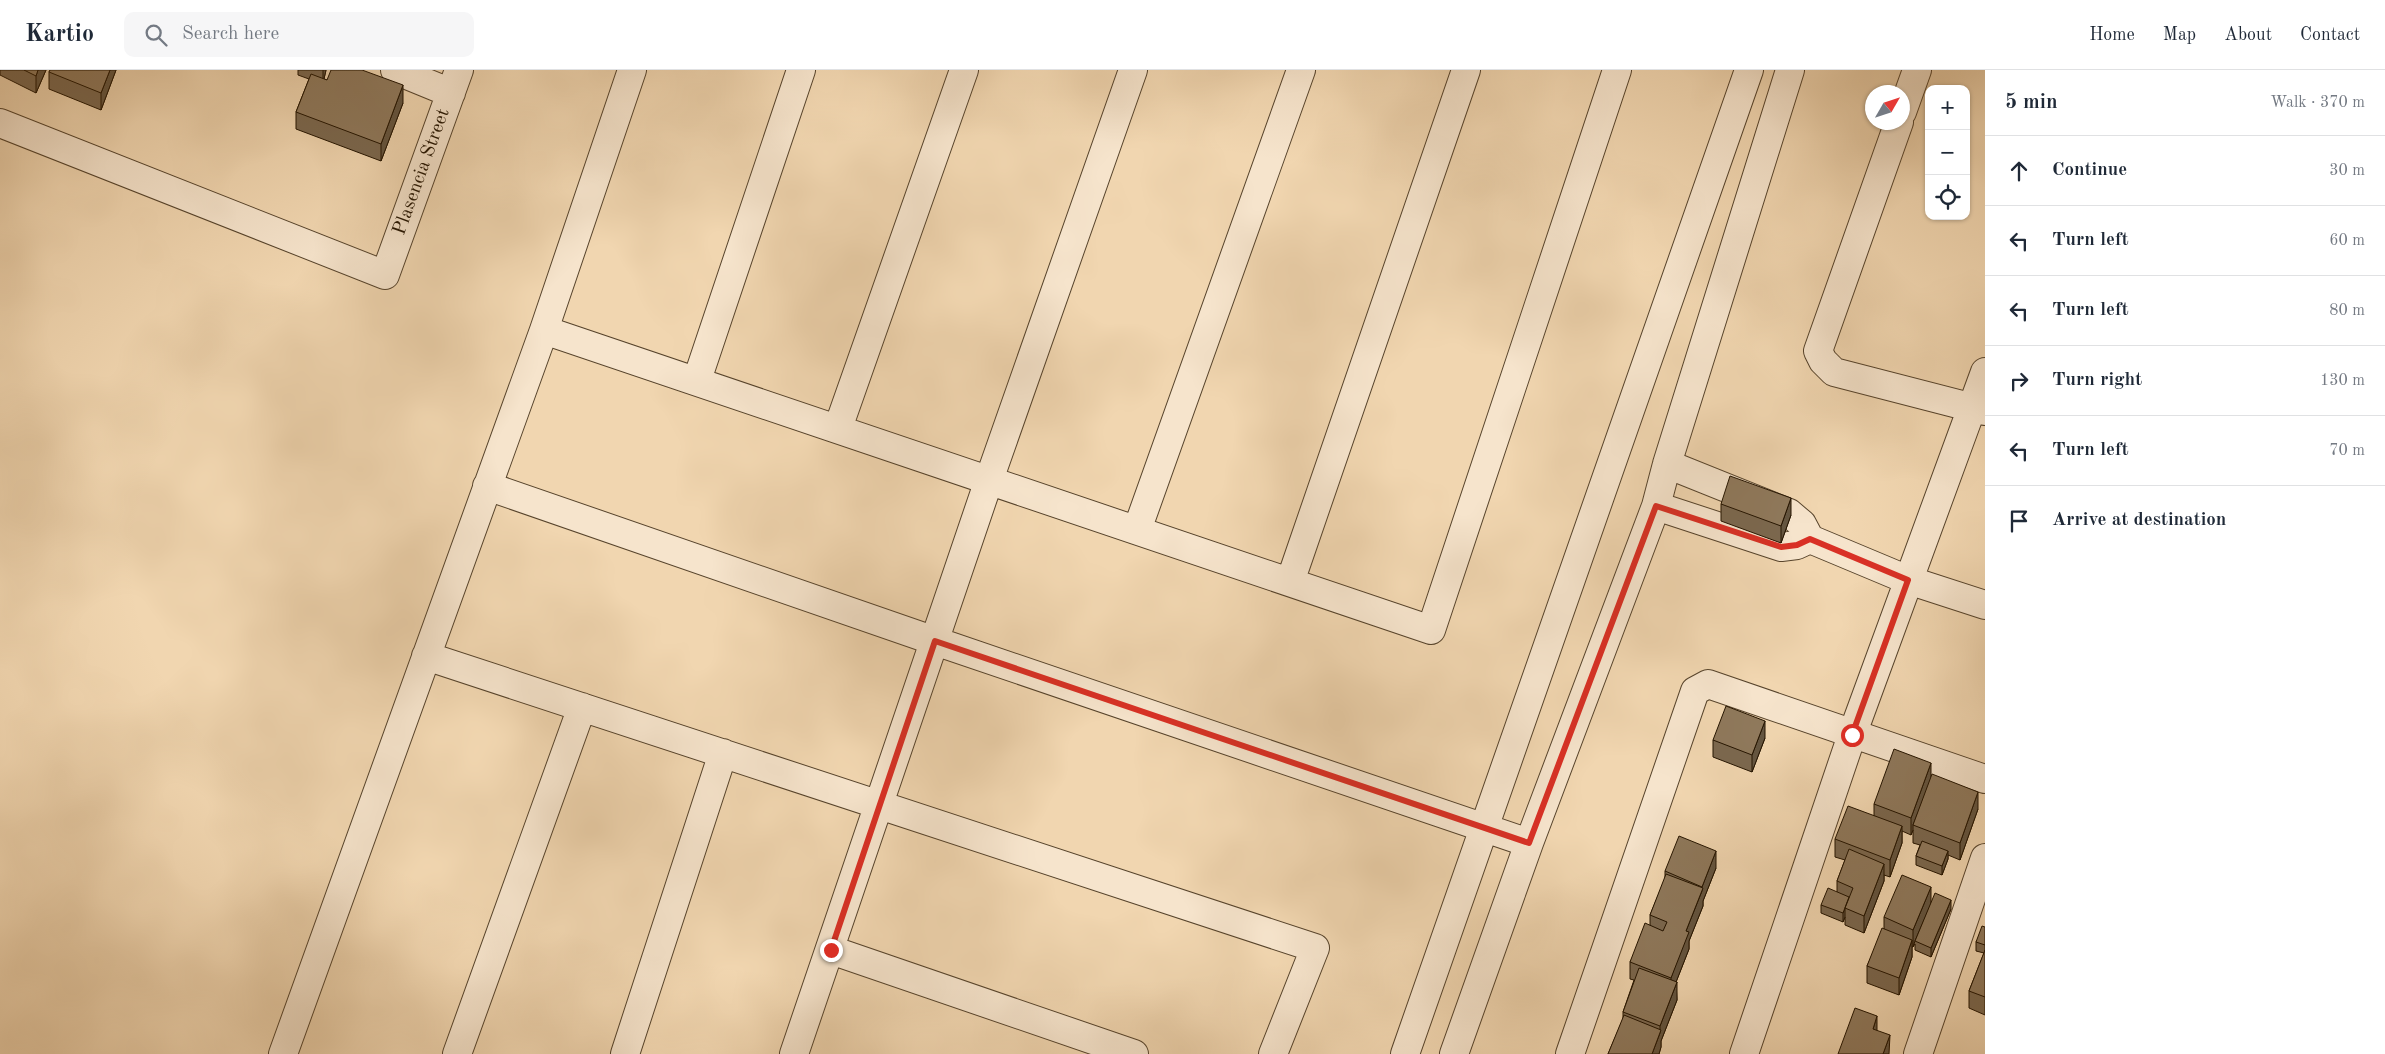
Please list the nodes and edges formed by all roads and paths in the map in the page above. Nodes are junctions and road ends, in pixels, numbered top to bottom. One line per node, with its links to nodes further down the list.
1 (395, 70): 12 (street)
2 (632, 70): 16 (street)
3 (801, 70): 18 (street)
4 (964, 70): 20 (street)
5 (1133, 70): 22 (street)
6 (1301, 70): 25 (street)
7 (1466, 70): 28 (street)
8 (1617, 70): 28 (street)
9 (1749, 70): 37 (street)
10 (1790, 70): 21 (street)
11 (1917, 70): 13 (street)
12 (455, 81): 14 (street, Plasencia Street)
13 (1910, 90)
14 (0, 123)
15 (1896, 130): 19 (street)
16 (544, 330): 18 (street); 23 (street)
17 (1985, 372): 19 (street)
18 (697, 380): 20 (street)
19 (1979, 409): 27 (street)
20 (838, 428): 22 (street)
21 (1667, 464): 24 (street); 26 (street)
22 (989, 480): 25 (street); 30 (street)
23 (487, 486): 30 (street); 31 (street)
24 (1656, 506): 26 (street); 38 (street)
25 (1137, 530): 28 (street)
26 (1810, 539): 27 (street)
27 (1908, 580): 29 (street); 33 (street)
28 (1290, 582)
29 (1985, 605)
30 (935, 641): 36 (street); 37 (street)
31 (426, 656): 32 (street); 41 (street)
32 (582, 707): 34 (street); 42 (street)
33 (1852, 735): 35 (street); 49 (street); 50 (street)
34 (723, 753): 36 (street); 43 (street)
35 (1985, 779)
36 (880, 805): 40 (street); 46 (street)
37 (1483, 827): 38 (street); 47 (street)
38 (1529, 843): 48 (street)
39 (1985, 858): 51 (street)
40 (831, 950): 44 (street); 45 (street)
41 (284, 1054)
42 (457, 1054)
43 (624, 1054)
44 (794, 1054)
45 (1134, 1054)
46 (1273, 1054)
47 (1404, 1054)
48 (1454, 1054)
49 (1570, 1054)
50 (1744, 1054)
51 (1918, 1054)

